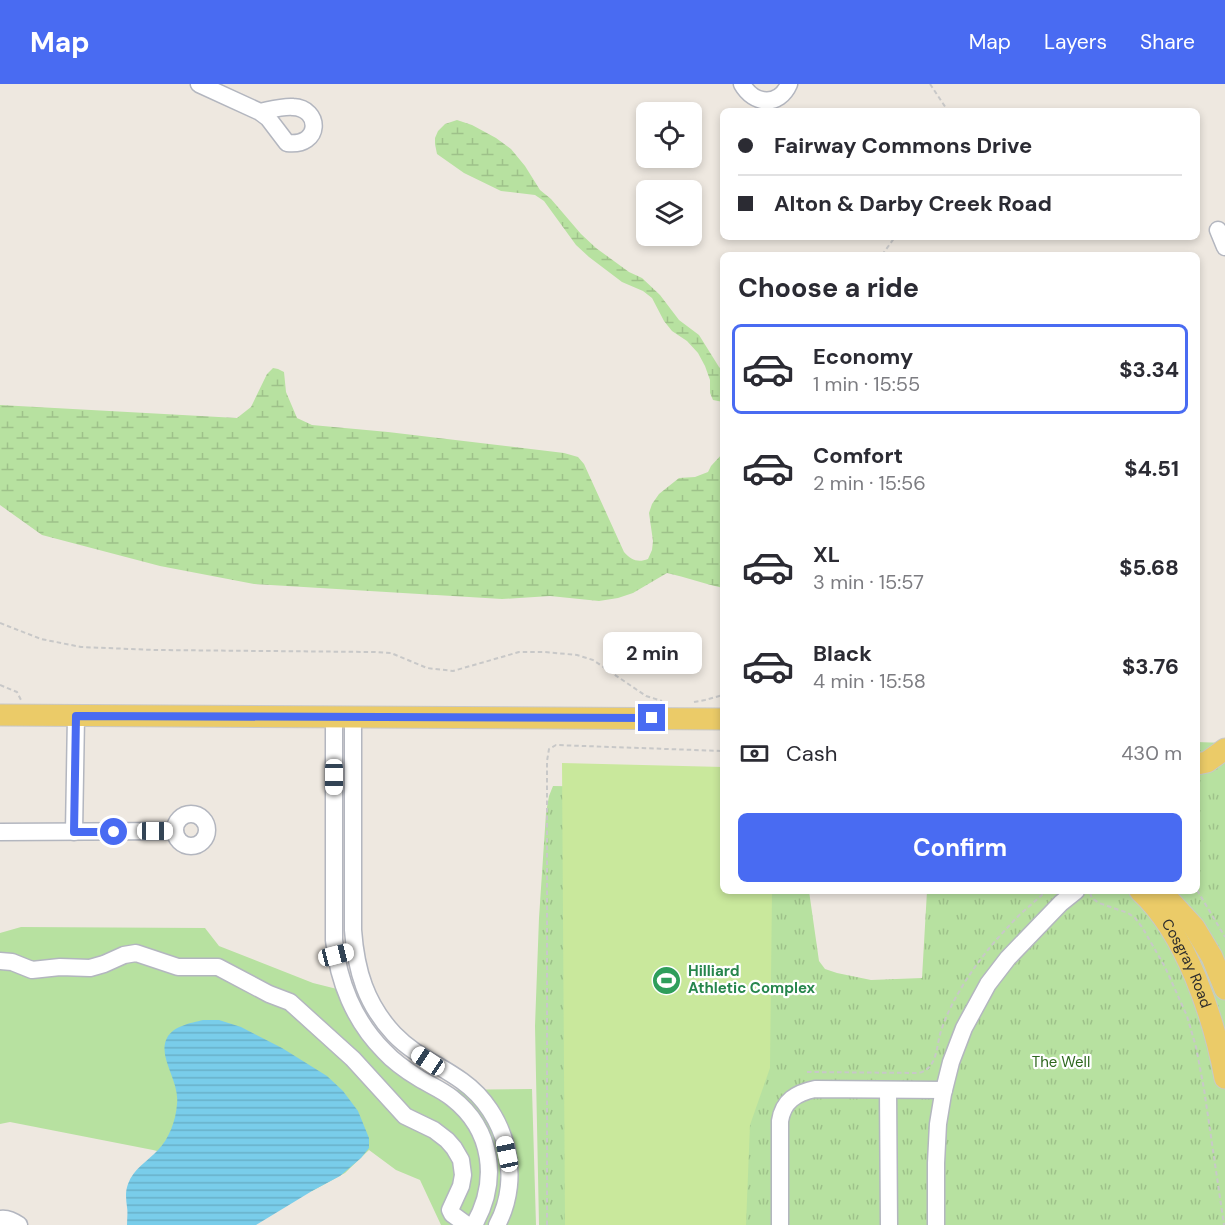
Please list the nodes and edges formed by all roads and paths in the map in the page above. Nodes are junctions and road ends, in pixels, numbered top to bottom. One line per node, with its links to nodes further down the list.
1 (199, 84): 6 (street)
2 (742, 84): 3 (street)
3 (789, 84)
4 (930, 84): 5 (path)
5 (946, 108)
6 (260, 112)
7 (1218, 230): 8 (street)
8 (1225, 247)
9 (0, 623): 12 (path)
10 (0, 685): 15 (path)
11 (720, 696): 13 (path)
12 (669, 702)
13 (686, 703)
14 (0, 715): 15 (main road)
15 (21, 716): 16 (main road)
16 (76, 716): 17 (main road); 26 (street)
17 (344, 716): 18 (main road); 22 (street); 23 (street)
18 (720, 719)
19 (1225, 749): 21 (main road)
20 (720, 751): 49 (path)
21 (1200, 768)
22 (334, 817): 23 (street); 35 (street)
23 (354, 817): 34 (street)
24 (0, 831): 26 (street)
25 (175, 831): 26 (street)
26 (74, 832)
27 (1043, 894): 39 (path)
28 (1090, 894): 53 (path)
29 (1143, 894): 41 (main road, Cosgray Road)
30 (1164, 894): 37 (main road, Cosgray Road)
31 (1200, 894): 33 (path)
32 (1064, 897): 43 (street)
33 (1225, 937)
34 (355, 950): 35 (street); 38 (street)
35 (336, 955): 40 (street)
36 (0, 961): 46 (street)
37 (1225, 989)
38 (428, 1061): 40 (street); 48 (street)
39 (807, 1072)
40 (417, 1078): 47 (street)
41 (1225, 1078)
42 (888, 1090): 43 (street); 50 (street); 51 (street)
43 (944, 1090): 52 (street)
44 (0, 1218): 45 (street)
45 (19, 1225)
46 (467, 1225)
47 (474, 1225)
48 (497, 1225)
49 (547, 1225)
50 (780, 1225)
51 (889, 1225)
52 (936, 1225)
53 (1224, 1225)

